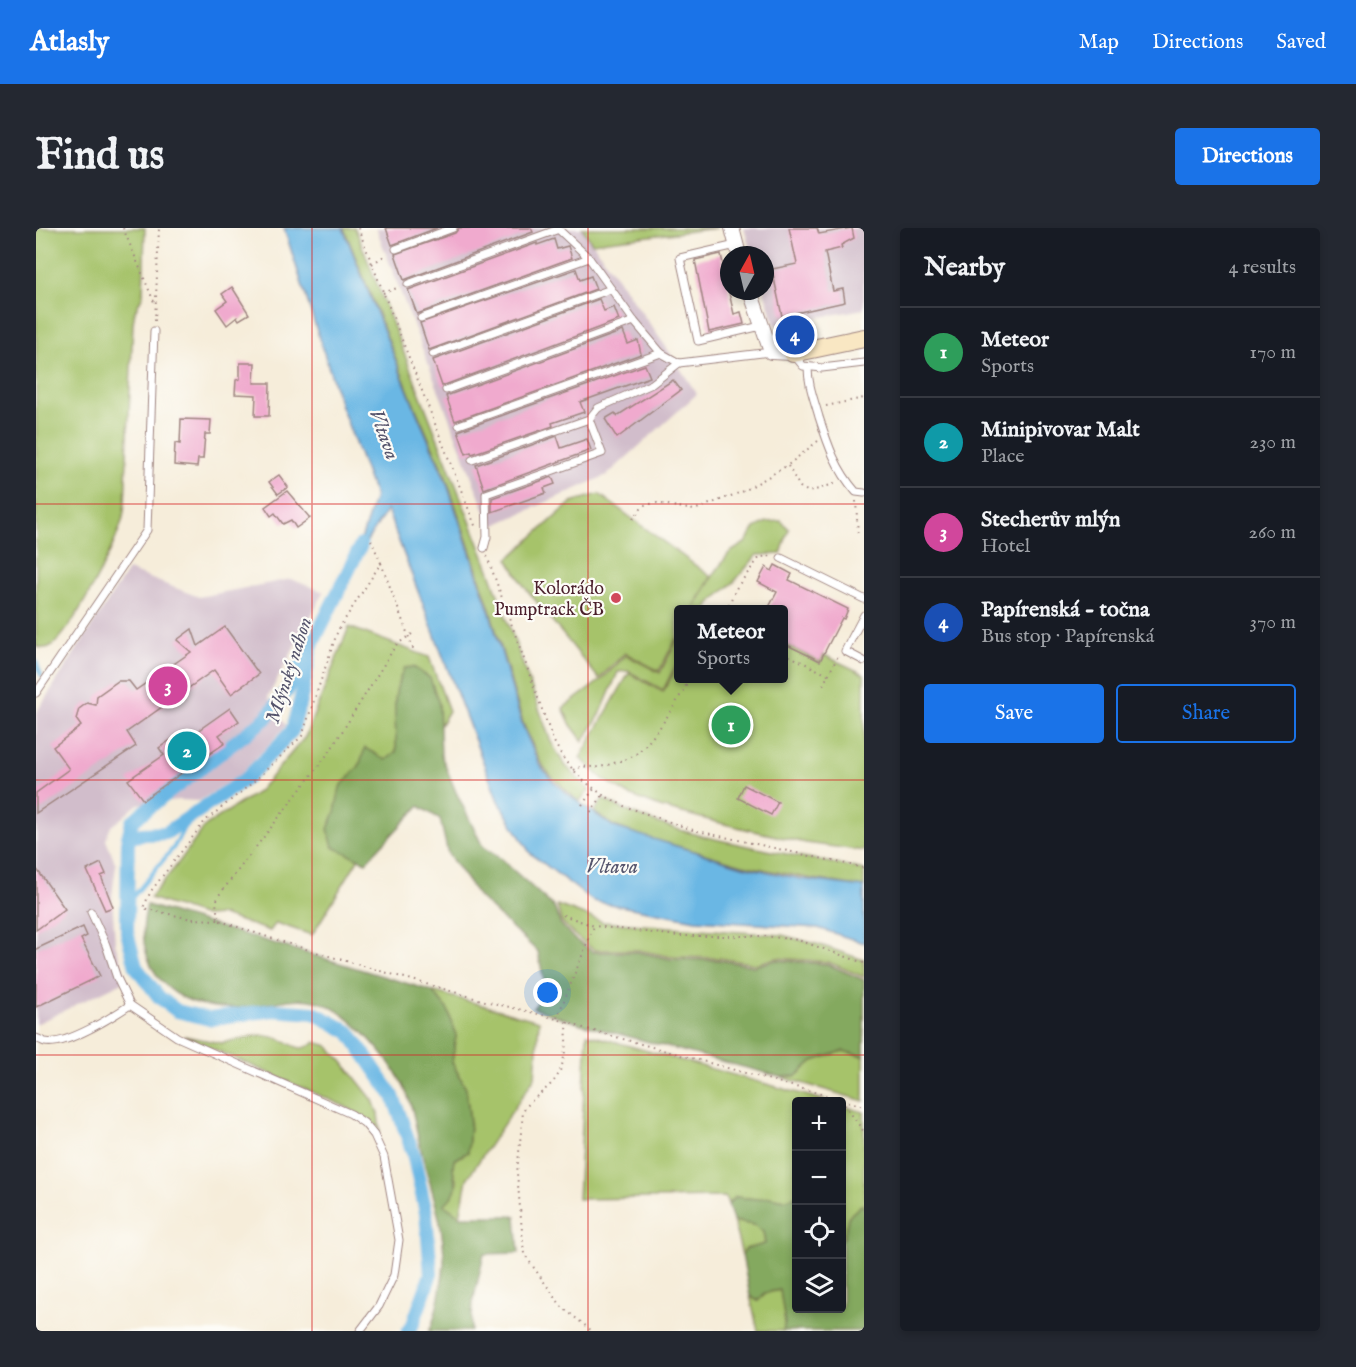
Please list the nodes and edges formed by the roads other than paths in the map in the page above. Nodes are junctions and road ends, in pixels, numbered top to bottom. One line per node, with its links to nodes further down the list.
1 (453, 228): 5 (lane)
2 (558, 228): 7 (lane); 8 (lane)
3 (732, 228): 4 (street)
4 (737, 246)
5 (396, 249)
6 (720, 252): 13 (lane)
7 (589, 258): 9 (lane); 11 (lane)
8 (408, 284)
9 (611, 289): 12 (lane); 19 (lane)
10 (753, 300): 13 (street)
11 (421, 318)
12 (634, 321): 17 (lane); 23 (lane)
13 (761, 326): 16 (street)
14 (154, 331): 33 (lane)
15 (864, 338): 18 (street)
16 (771, 352): 18 (street); 20 (lane)
17 (661, 353): 20 (lane); 25 (lane)
18 (793, 353): 22 (lane)
19 (433, 354)
20 (679, 363): 24 (lane)
21 (864, 363): 22 (lane)
22 (808, 367): 27 (lane)
23 (446, 390)
24 (589, 419): 26 (lane); 28 (lane)
25 (459, 425)
26 (472, 460)
27 (860, 492)
28 (484, 548)
29 (781, 558): 30 (lane)
30 (864, 599)
31 (864, 615): 32 (lane)
32 (864, 661)
33 (36, 693)
34 (91, 912): 35 (lane)
35 (130, 1005): 36 (lane); 37 (lane)
36 (36, 1038)
37 (360, 1331)

